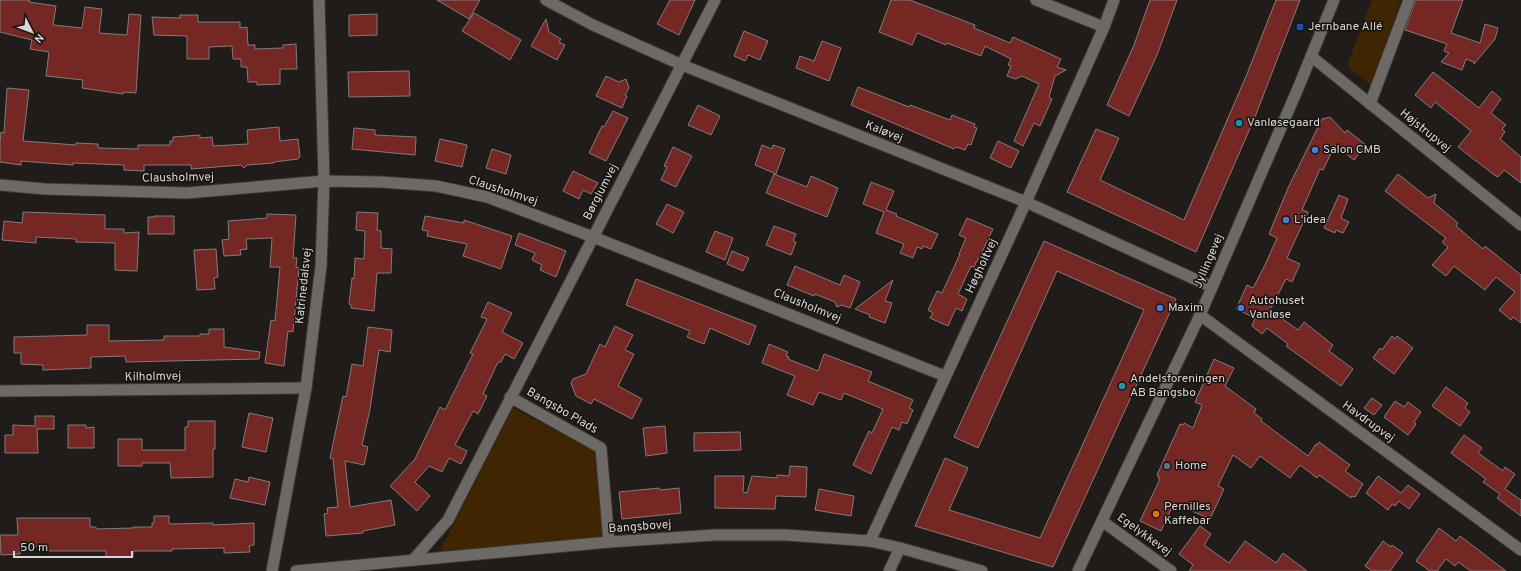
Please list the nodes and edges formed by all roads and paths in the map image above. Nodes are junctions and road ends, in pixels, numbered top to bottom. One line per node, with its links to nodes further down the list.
1 (319, 0): 12 (street, Katrinedalsvej)
2 (546, 0): 10 (street, Kaløvej)
3 (715, 0): 10 (street, Børglumvej)
4 (1036, 0): 8 (street)
5 (1114, 0): 8 (street, Høgholtvej)
6 (1334, 0): 9 (street, Jyllingevej)
7 (1409, 0): 11 (street)
8 (1104, 27): 14 (street, Høgholtvej)
9 (1312, 57): 11 (street, Højstrupvej); 17 (street, Jyllingevej)
10 (682, 65): 14 (street, Kaløvej); 16 (street, Børglumvej)
11 (1370, 104): 15 (street, Højstrupvej)
12 (324, 181): 13 (street, Clausholmvej); 16 (street, Clausholmvej); 20 (street, Katrinedalsvej)
13 (0, 185)
14 (1026, 202): 17 (street, Kaløvej); 19 (street, Høgholtvej)
15 (1521, 225)
16 (593, 236): 19 (street, Clausholmvej); 22 (street, Børglumvej)
17 (1212, 287): 18 (street, Jyllingevej)
18 (1200, 315): 23 (street, Jyllingevej); 27 (street, Havdrupvej)
19 (945, 376): 25 (street, Høgholtvej)
20 (306, 388): 21 (street, Kilholmvej); 29 (street, Katrinedalsvej)
21 (0, 391)
22 (510, 397): 24 (street, Bangsbo Plads); 28 (street, Bangsbo Plads)
23 (1102, 521): 33 (street, Jyllingevej); 34 (street, Egelykkevej)
24 (609, 542): 25 (street, Bangsbovej); 28 (street, Bangsbovej)
25 (870, 542): 26 (street, Bangsbovej)
26 (900, 548): 31 (street); 32 (street, Bangsbovej)
27 (1521, 550)
28 (413, 560): 30 (street, Bangsbovej)
29 (272, 571)
30 (296, 571)
31 (889, 571)
32 (982, 571)
33 (1078, 571)
34 (1171, 571)

